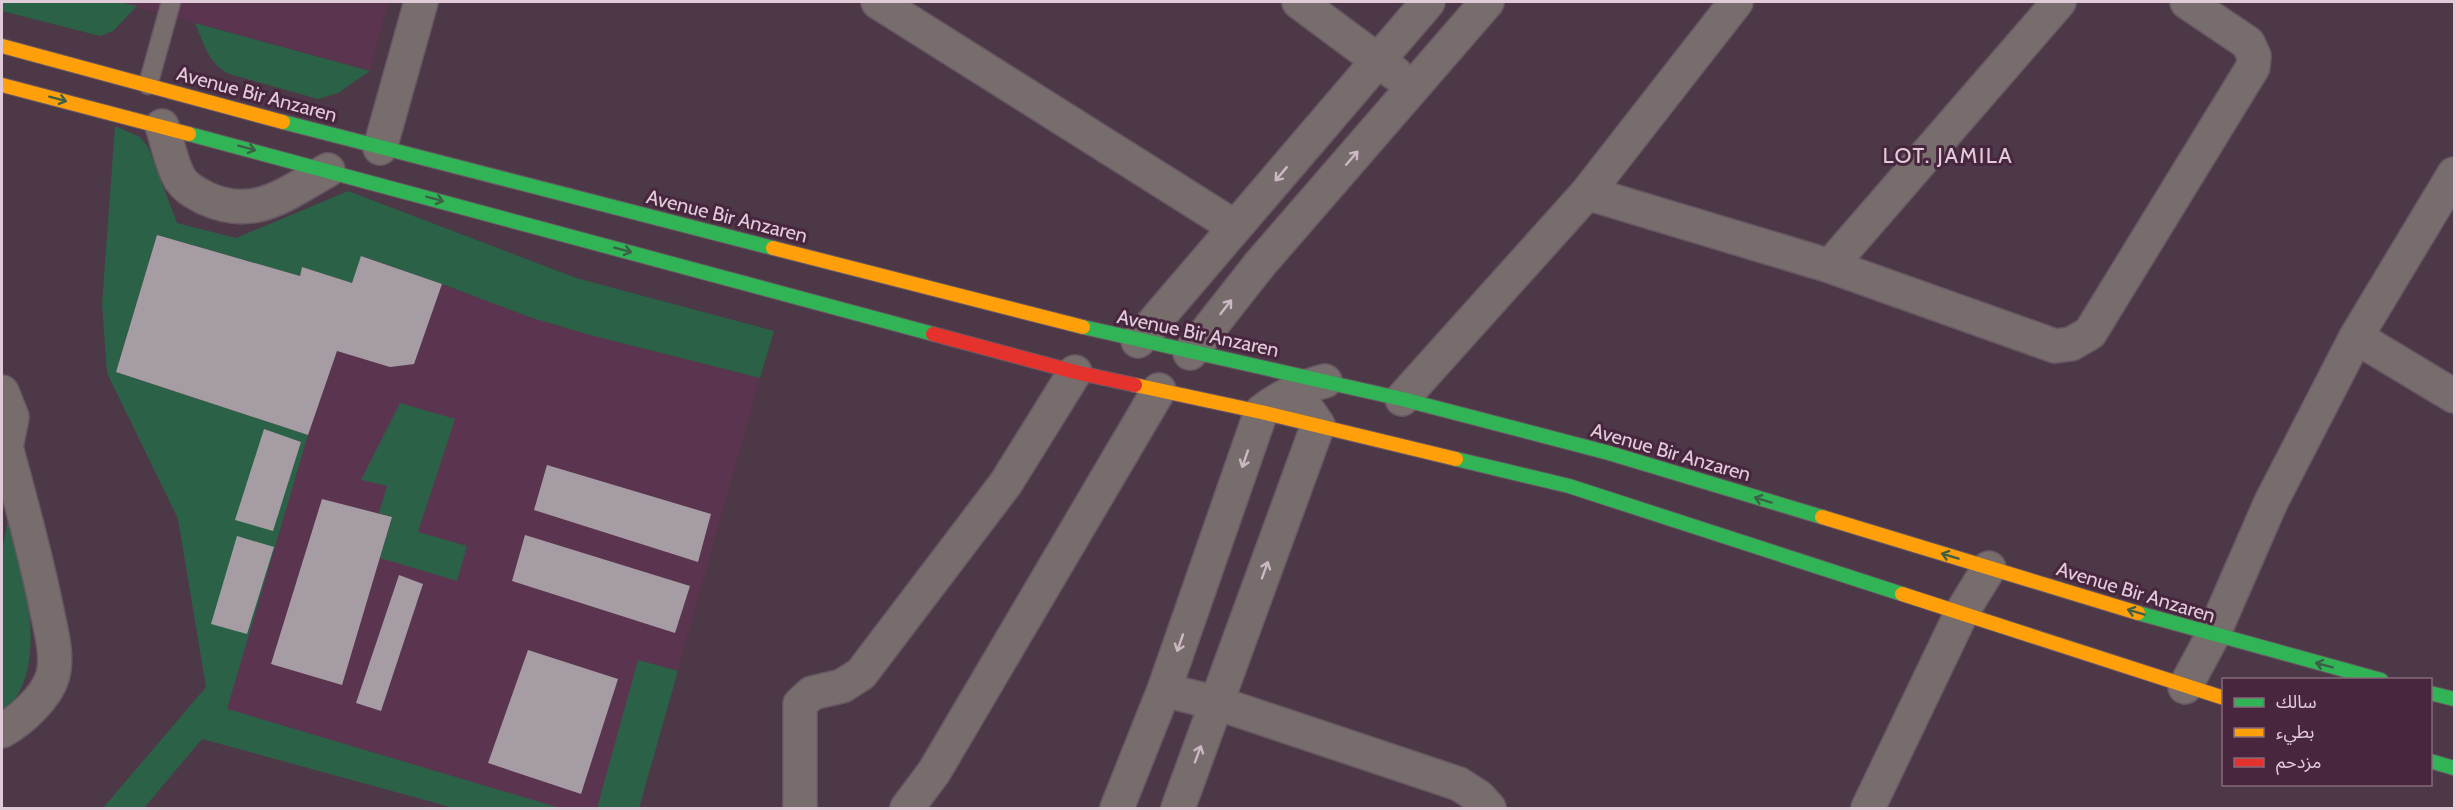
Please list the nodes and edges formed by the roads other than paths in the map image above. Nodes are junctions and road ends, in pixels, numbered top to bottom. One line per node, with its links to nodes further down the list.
1 (171, 2): 14 (lane)
2 (421, 2): 17 (street)
3 (878, 2): 10 (street)
4 (1299, 2): 12 (street)
5 (1428, 2): 12 (street)
6 (1487, 2): 15 (street)
7 (1736, 2): 20 (street)
8 (2059, 2): 22 (street)
9 (2187, 2): 22 (street)
10 (914, 11): 21 (street)
11 (2, 45): 14 (highway, Avenue Bir Anzaren)
12 (1378, 61): 15 (street); 21 (street, one-way to 21)
13 (2, 84): 16 (highway, one-way to 16)
14 (148, 85): 17 (highway, Avenue Bir Anzaren)
15 (1413, 87): 25 (street, one-way to 15)
16 (162, 126): 18 (highway, one-way to 18); 18 (street)
17 (380, 148): 24 (highway, Avenue Bir Anzaren)
18 (328, 170): 26 (highway, one-way to 26)
19 (2454, 174): 23 (street)
20 (1587, 193): 22 (street); 32 (street)
21 (1235, 227): 24 (street)
22 (1830, 266)
23 (2356, 337): 31 (street); 38 (street)
24 (1138, 341): 25 (highway, Avenue Bir Anzaren)
25 (1190, 353): 27 (highway, Avenue Bir Anzaren)
26 (1075, 372): 29 (highway); 49 (street)
27 (1283, 380): 28 (street); 33 (street); 34 (street)
28 (1325, 381): 32 (highway, Avenue Bir Anzaren)
29 (1159, 390): 33 (highway); 50 (street)
30 (2, 392): 35 (street)
31 (2454, 396)
32 (1402, 399): 36 (highway, Avenue Bir Anzaren, one-way to 32)
33 (1261, 412): 34 (highway); 41 (street, one-way to 41)
34 (1318, 425): 37 (highway); 45 (street, one-way to 34)
35 (4, 460): 46 (street)
36 (1989, 568): 37 (street); 38 (highway, Avenue Bir Anzaren, one-way to 36)
37 (1962, 612): 40 (highway); 54 (street)
38 (2213, 635): 39 (highway, Avenue Bir Anzaren, one-way to 38); 40 (street)
39 (2374, 678)
40 (2185, 687): 43 (highway)
41 (1164, 690): 45 (street); 51 (street)
42 (2432, 694): 44 (highway)
43 (2222, 698)
44 (2454, 699)
45 (1217, 703): 52 (street, one-way to 45); 53 (street)
46 (2, 731)
47 (2432, 762): 48 (highway)
48 (2454, 768)
49 (800, 808)
50 (907, 808)
51 (1117, 808)
52 (1178, 808)
53 (1489, 808)
54 (1868, 808)

